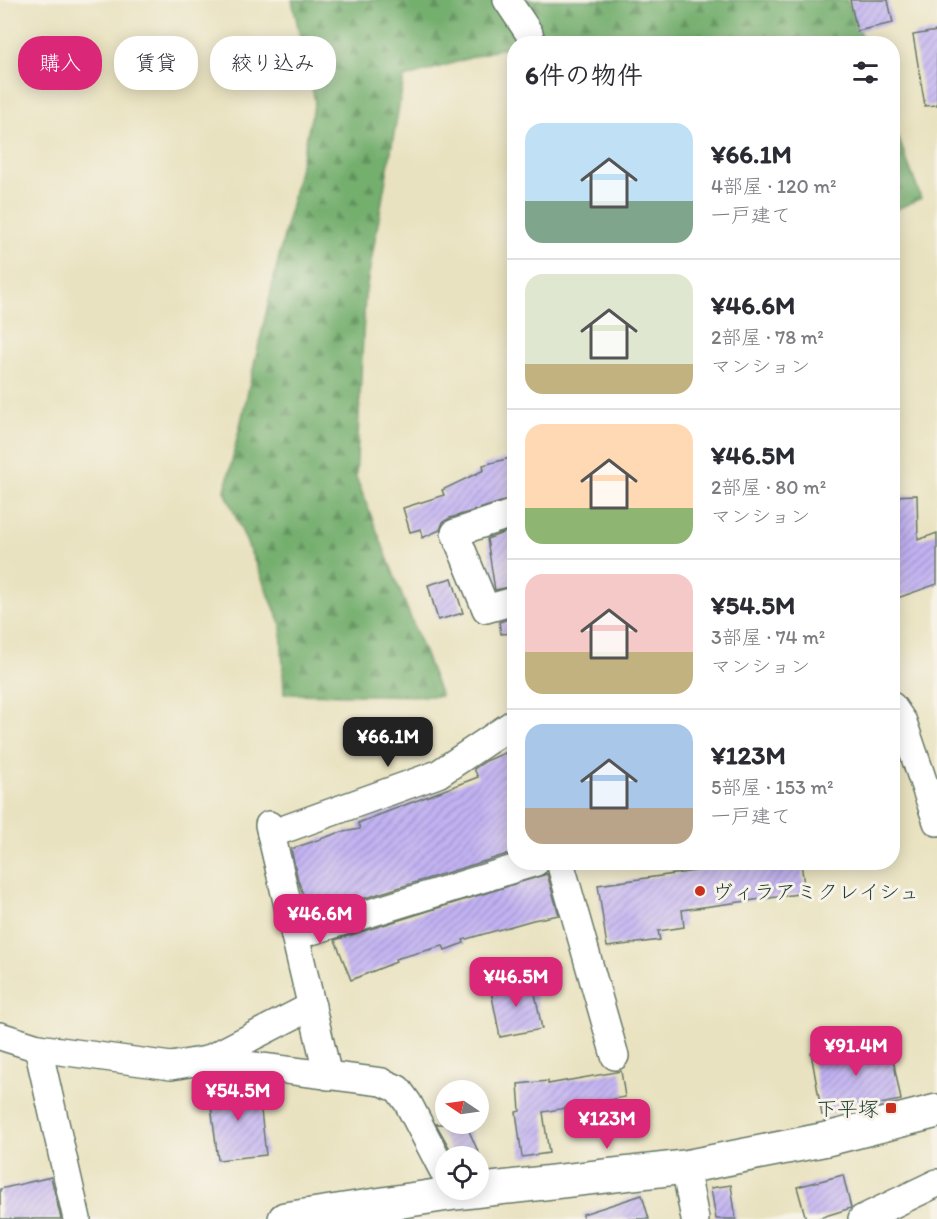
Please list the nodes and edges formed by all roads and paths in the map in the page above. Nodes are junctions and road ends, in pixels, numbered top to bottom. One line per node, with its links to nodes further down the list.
1 (507, 0): 2 (street)
2 (530, 36)
3 (507, 515): 4 (street)
4 (507, 603)
5 (900, 717): 7 (street)
6 (507, 728): 10 (street)
7 (937, 822)
8 (510, 870): 10 (street)
9 (562, 870): 14 (street)
10 (295, 936): 11 (street)
11 (312, 1006): 15 (street); 16 (street)
12 (0, 1036): 13 (street)
13 (38, 1048): 15 (street); 24 (street)
14 (615, 1056)
15 (207, 1060): 16 (street)
16 (328, 1076): 18 (street)
17 (937, 1111): 19 (street)
18 (435, 1155)
19 (685, 1167): 20 (street); 25 (street)
20 (489, 1183)
21 (937, 1183): 26 (street)
22 (435, 1189): 23 (street)
23 (298, 1217)
24 (77, 1219)
25 (695, 1219)
26 (862, 1219)

